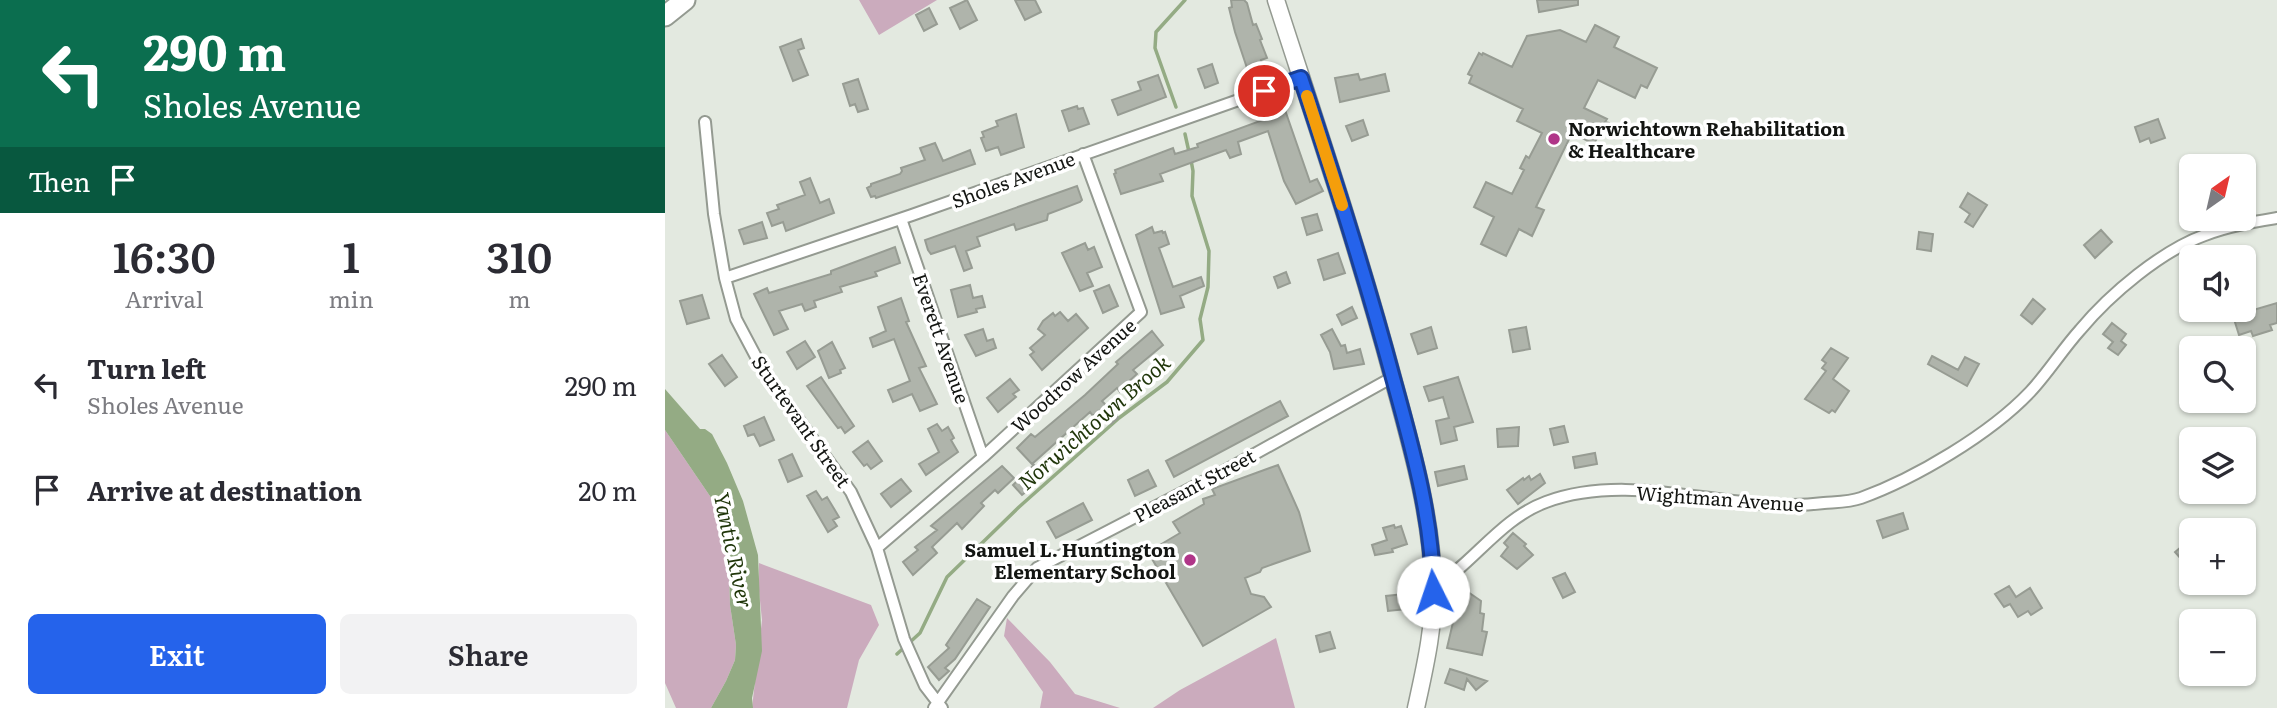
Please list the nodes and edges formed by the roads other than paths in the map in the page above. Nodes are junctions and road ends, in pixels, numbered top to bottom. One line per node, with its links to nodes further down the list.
1 (699, 0): 3 (highway)
2 (1276, 0): 4 (main road)
3 (675, 8)
4 (1301, 78): 6 (street, Sholes Avenue); 10 (main road)
5 (705, 122): 9 (street, Sturtevant Street)
6 (1083, 155): 8 (street, Sholes Avenue); 11 (street, Woodrow Avenue)
7 (2277, 218): 13 (street, Wightman Avenue)
8 (901, 219): 9 (street, Sholes Avenue); 11 (street, Everett Avenue)
9 (725, 278): 12 (street, Sturtevant Street)
10 (1393, 377): 13 (main road); 14 (street, Pleasant Street)
11 (982, 457): 12 (street, Woodrow Avenue)
12 (877, 548): 14 (street, Sturtevant Street)
13 (1433, 588): 15 (main road)
14 (938, 706)
15 (1416, 708)

